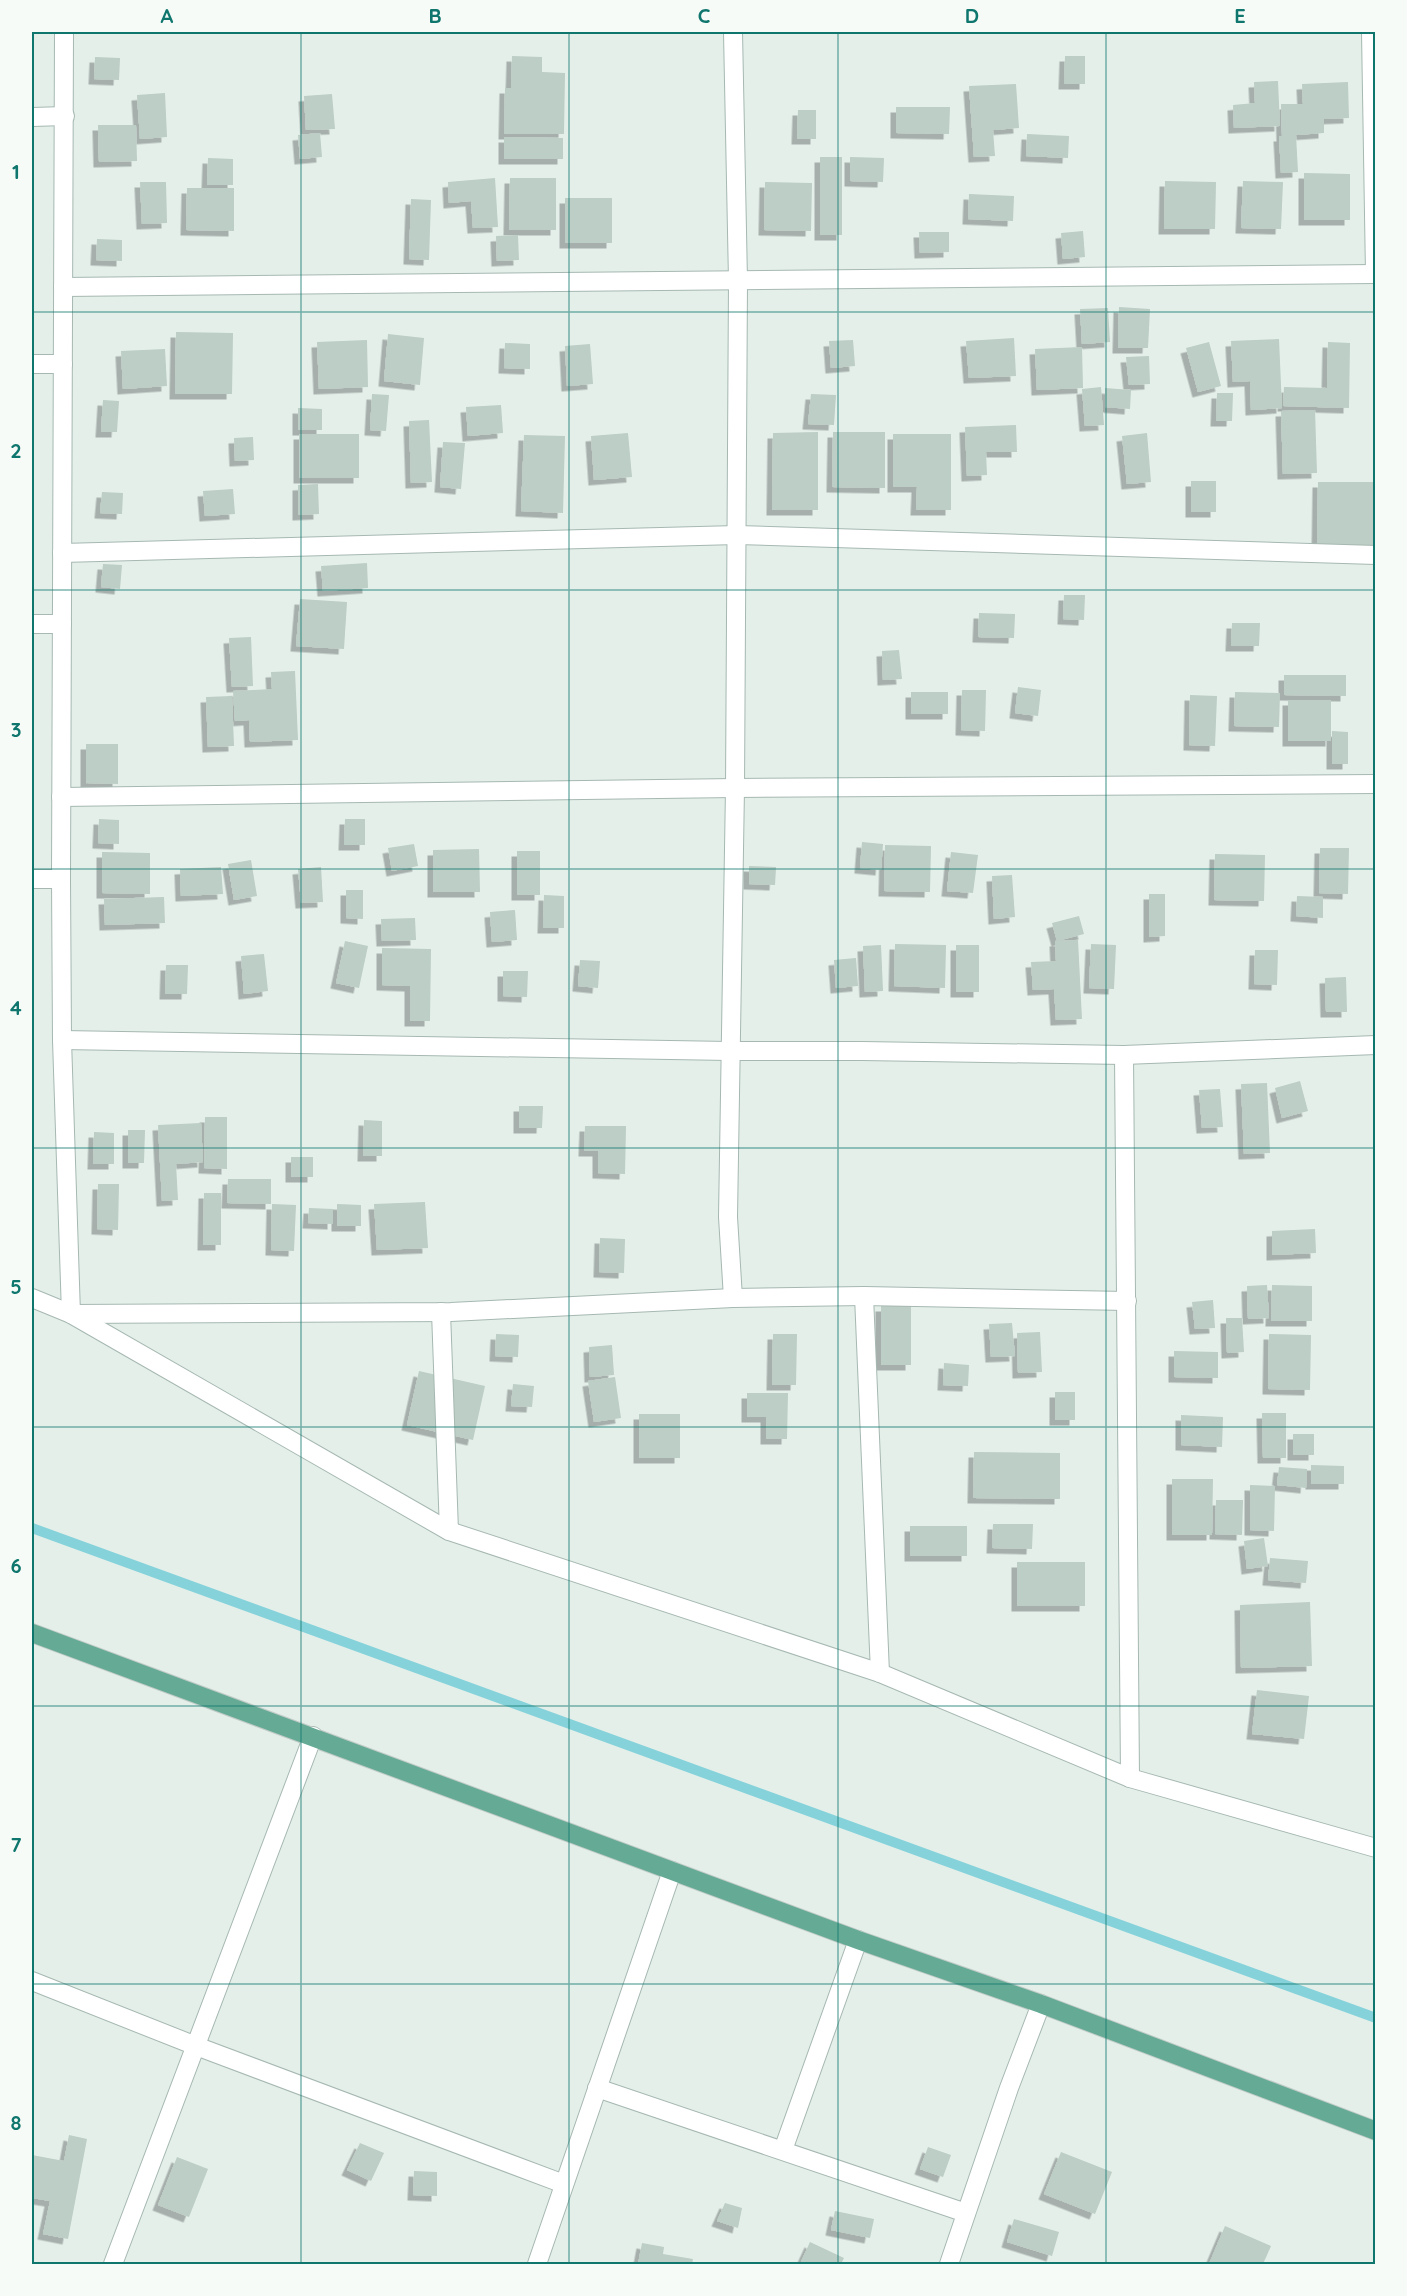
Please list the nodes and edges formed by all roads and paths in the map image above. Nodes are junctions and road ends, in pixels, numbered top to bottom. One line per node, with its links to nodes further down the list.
1 (64, 32): 4 (street)
2 (733, 32): 7 (street)
3 (1371, 32): 6 (street)
4 (64, 116): 5 (street); 8 (street)
5 (32, 117)
6 (1375, 274): 7 (street)
7 (738, 281): 8 (street); 11 (street)
8 (63, 287): 10 (street)
9 (32, 364): 10 (street)
10 (63, 364): 12 (street)
11 (737, 535): 12 (street); 13 (street); 17 (street)
12 (62, 553): 15 (street)
13 (1376, 555)
14 (32, 624): 15 (street)
15 (62, 624): 18 (street)
16 (1376, 784): 17 (street)
17 (735, 788): 18 (street); 23 (street)
18 (61, 797): 20 (street)
19 (32, 879): 20 (street)
20 (61, 879): 21 (street)
21 (62, 1040): 23 (street); 30 (street)
22 (1376, 1045): 24 (street)
23 (729, 1051): 24 (street); 27 (street)
24 (1124, 1054): 28 (street)
25 (864, 1296): 27 (street); 28 (street); 33 (street)
26 (32, 1298): 30 (street)
27 (733, 1298): 29 (street)
28 (1127, 1301): 35 (street)
29 (441, 1312): 30 (street); 31 (street)
30 (71, 1314): 31 (street)
31 (449, 1531): 33 (street)
32 (32, 1633): 34 (main road)
33 (880, 1673): 35 (street)
34 (313, 1736): 37 (main road); 41 (street)
35 (1130, 1778): 36 (street)
36 (1376, 1848)
37 (672, 1871): 38 (main road); 42 (street)
38 (858, 1940): 40 (main road); 44 (street)
39 (32, 1981): 41 (street)
40 (1041, 2004): 43 (main road); 46 (street)
41 (196, 2046): 45 (street); 47 (street)
42 (597, 2088): 44 (street); 45 (street)
43 (1376, 2131)
44 (783, 2150): 46 (street)
45 (564, 2184): 48 (street)
46 (966, 2213): 49 (street)
47 (113, 2265)
48 (537, 2265)
49 (949, 2265)

